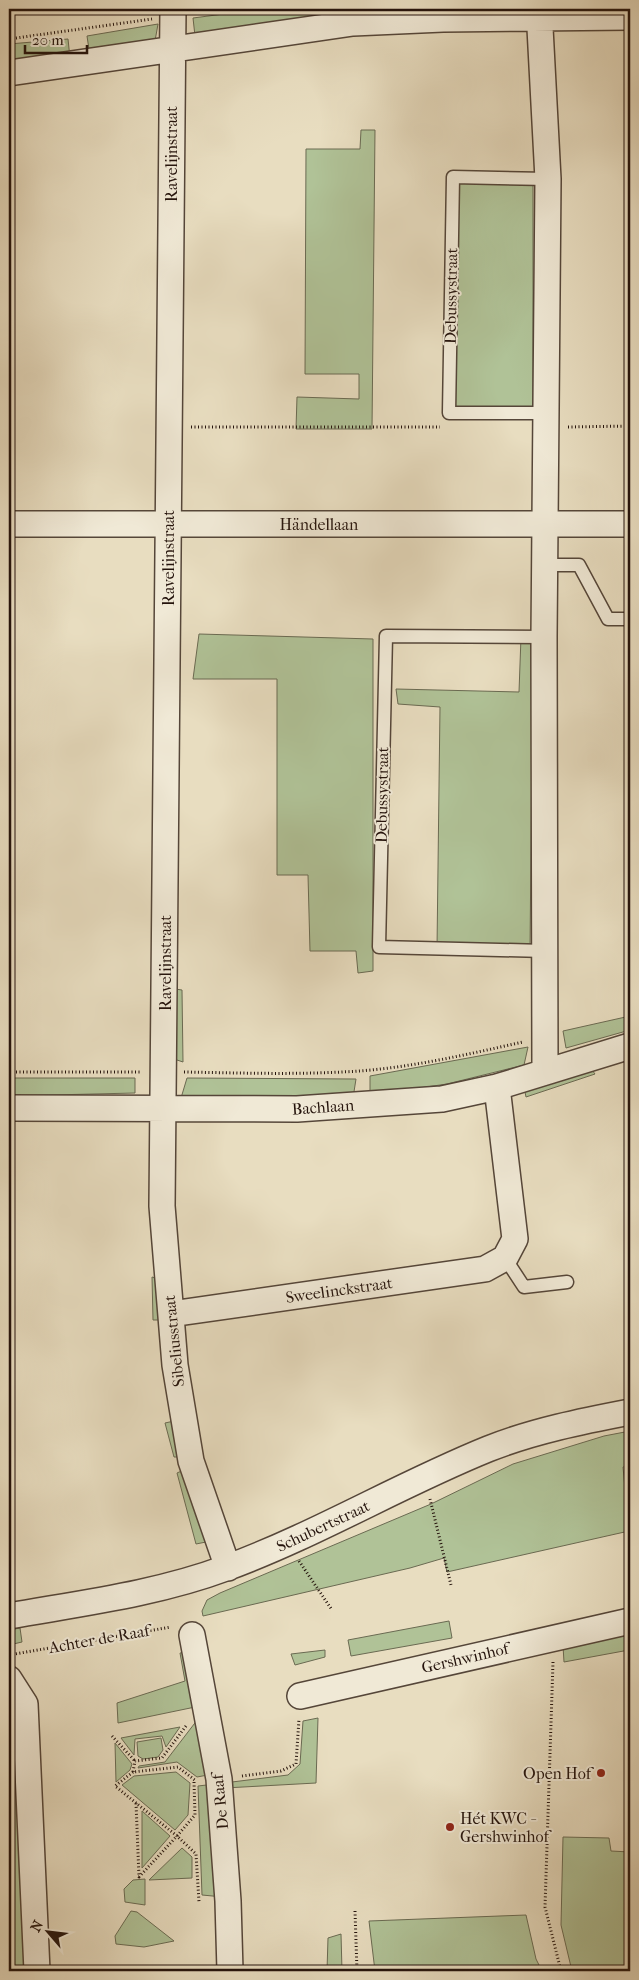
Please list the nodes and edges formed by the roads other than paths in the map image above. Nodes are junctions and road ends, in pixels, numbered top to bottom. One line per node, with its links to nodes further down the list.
1 (172, 13): 5 (street, Ravelijnstraat)
2 (539, 13): 3 (street); 4 (street); 7 (street)
3 (353, 16): 5 (street)
4 (630, 17)
5 (172, 48): 6 (street); 10 (street, Ravelijnstraat)
6 (9, 73)
7 (548, 179): 8 (street); 8 (lane, Debussystraat)
8 (547, 420): 11 (street)
9 (9, 524): 10 (street, Händellaan)
10 (169, 524): 11 (street, Händellaan); 21 (street, Ravelijnstraat)
11 (544, 524): 12 (street, Händellaan); 13 (street)
12 (630, 524)
13 (544, 565): 14 (lane); 15 (street)
14 (630, 619)
15 (544, 637): 16 (street); 16 (lane, Debussystraat)
16 (545, 951): 18 (street)
17 (630, 1046): 18 (street, Bachlaan)
18 (545, 1072): 19 (street, Bachlaan)
19 (497, 1087): 21 (street, Bachlaan); 22 (street)
20 (9, 1108): 21 (street, Bachlaan)
21 (164, 1108): 24 (street, Sibeliusstraat)
22 (505, 1258): 23 (lane); 24 (street, Sweelinckstraat)
23 (567, 1282)
24 (171, 1314): 26 (street, Sibeliusstraat)
25 (630, 1412): 26 (street, Schubertstraat)
26 (228, 1568): 27 (street, Schubertstraat)
27 (9, 1616)
28 (630, 1621): 31 (street, Gershwinhof)
29 (192, 1635): 33 (street, De Raaf)
30 (9, 1679): 32 (street)
31 (300, 1696)
32 (37, 1971)
33 (230, 1971)

